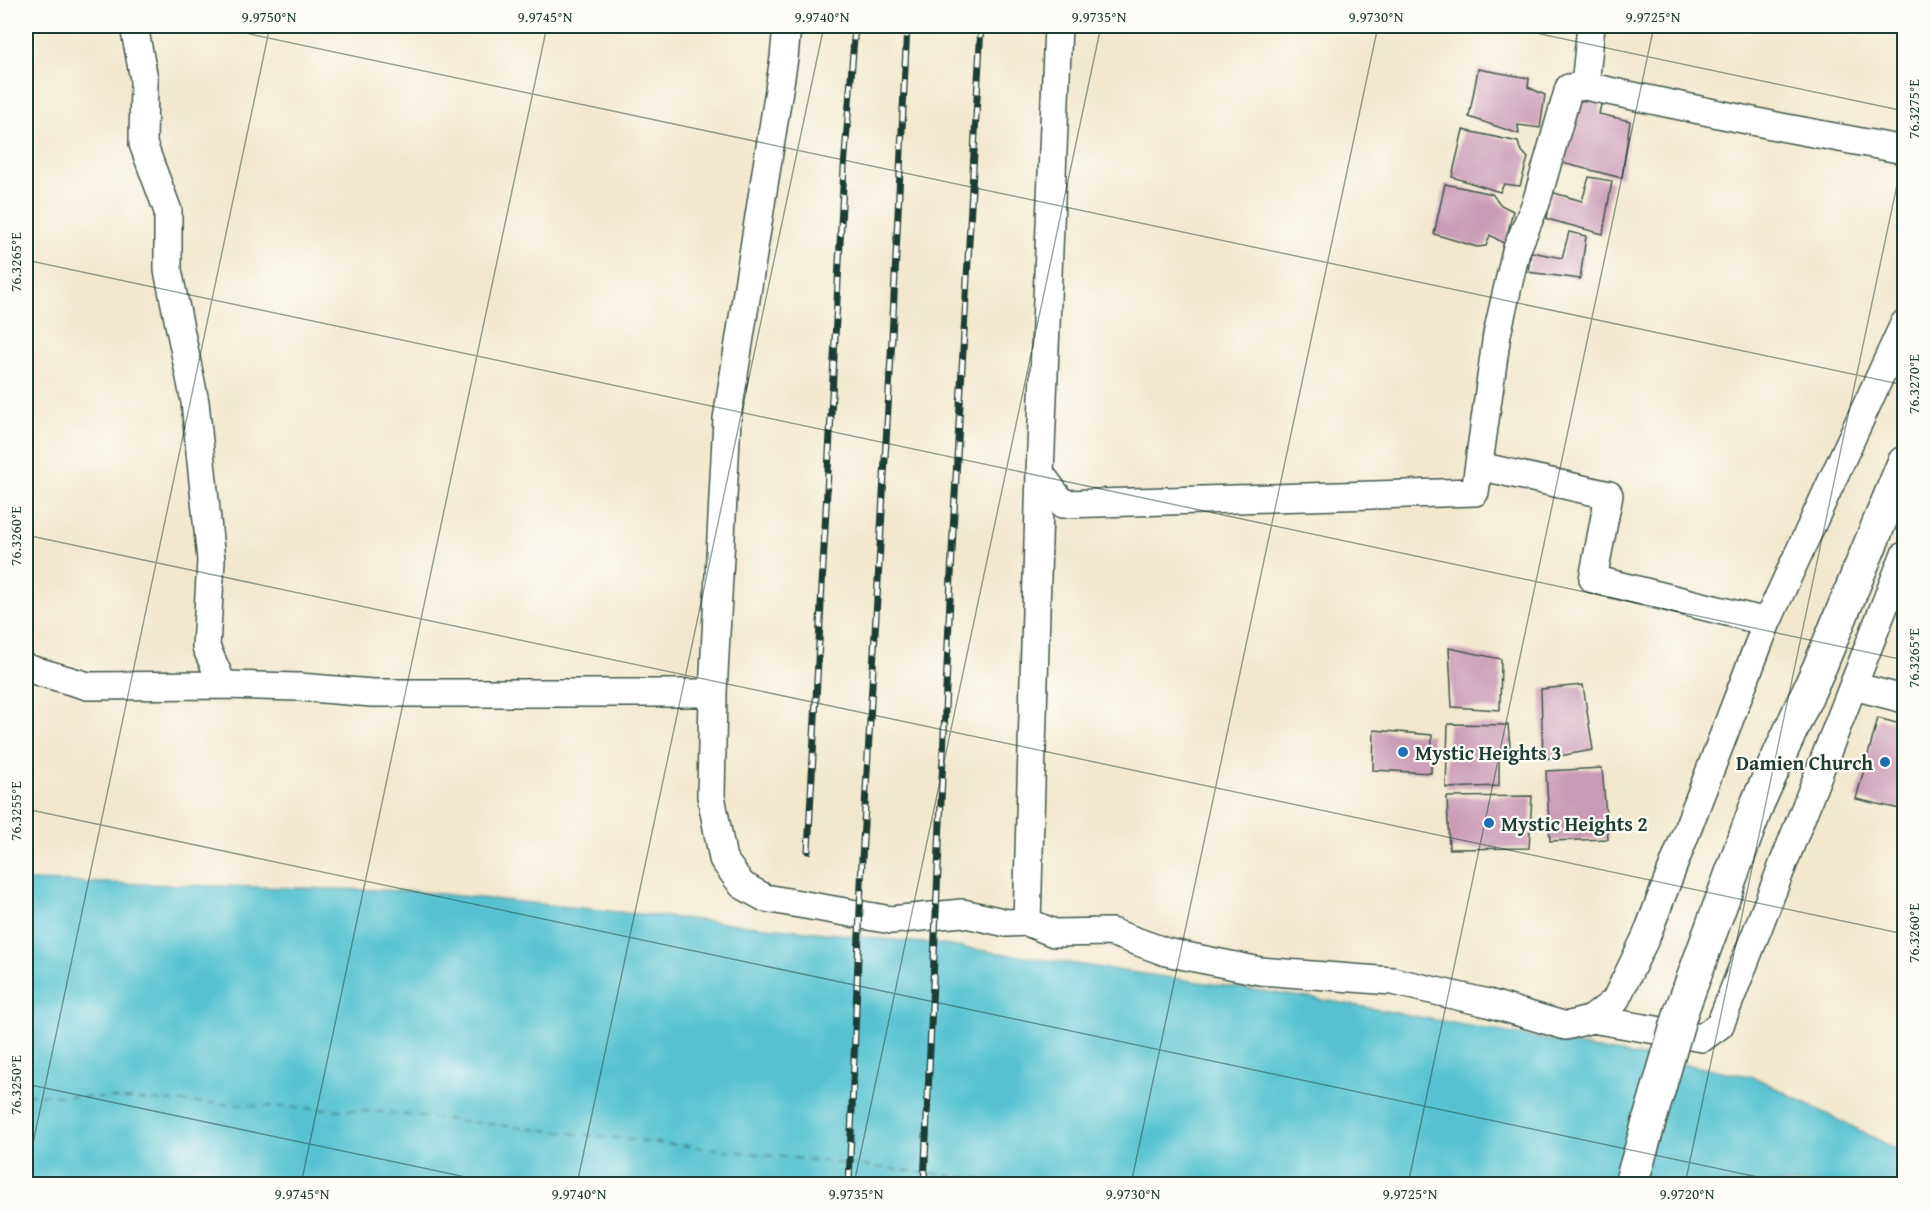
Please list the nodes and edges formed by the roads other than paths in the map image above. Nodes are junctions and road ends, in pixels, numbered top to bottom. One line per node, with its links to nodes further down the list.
1 (134, 26): 14 (street)
2 (787, 26): 16 (street)
3 (1058, 26): 10 (street)
4 (1591, 26): 5 (street)
5 (1585, 86): 6 (street); 9 (street)
6 (1905, 150)
7 (1905, 324): 12 (street)
8 (1905, 464): 20 (main road, bridge)
9 (1479, 466): 10 (street); 12 (street)
10 (1040, 473): 18 (street)
11 (1905, 556): 15 (street)
12 (1767, 622): 19 (street)
13 (26, 668): 14 (street)
14 (223, 685): 16 (street)
15 (1853, 686): 17 (street); 19 (street)
16 (714, 693): 18 (street)
17 (1905, 699)
18 (1027, 922): 19 (street)
19 (1592, 1019)
20 (1631, 1185)

